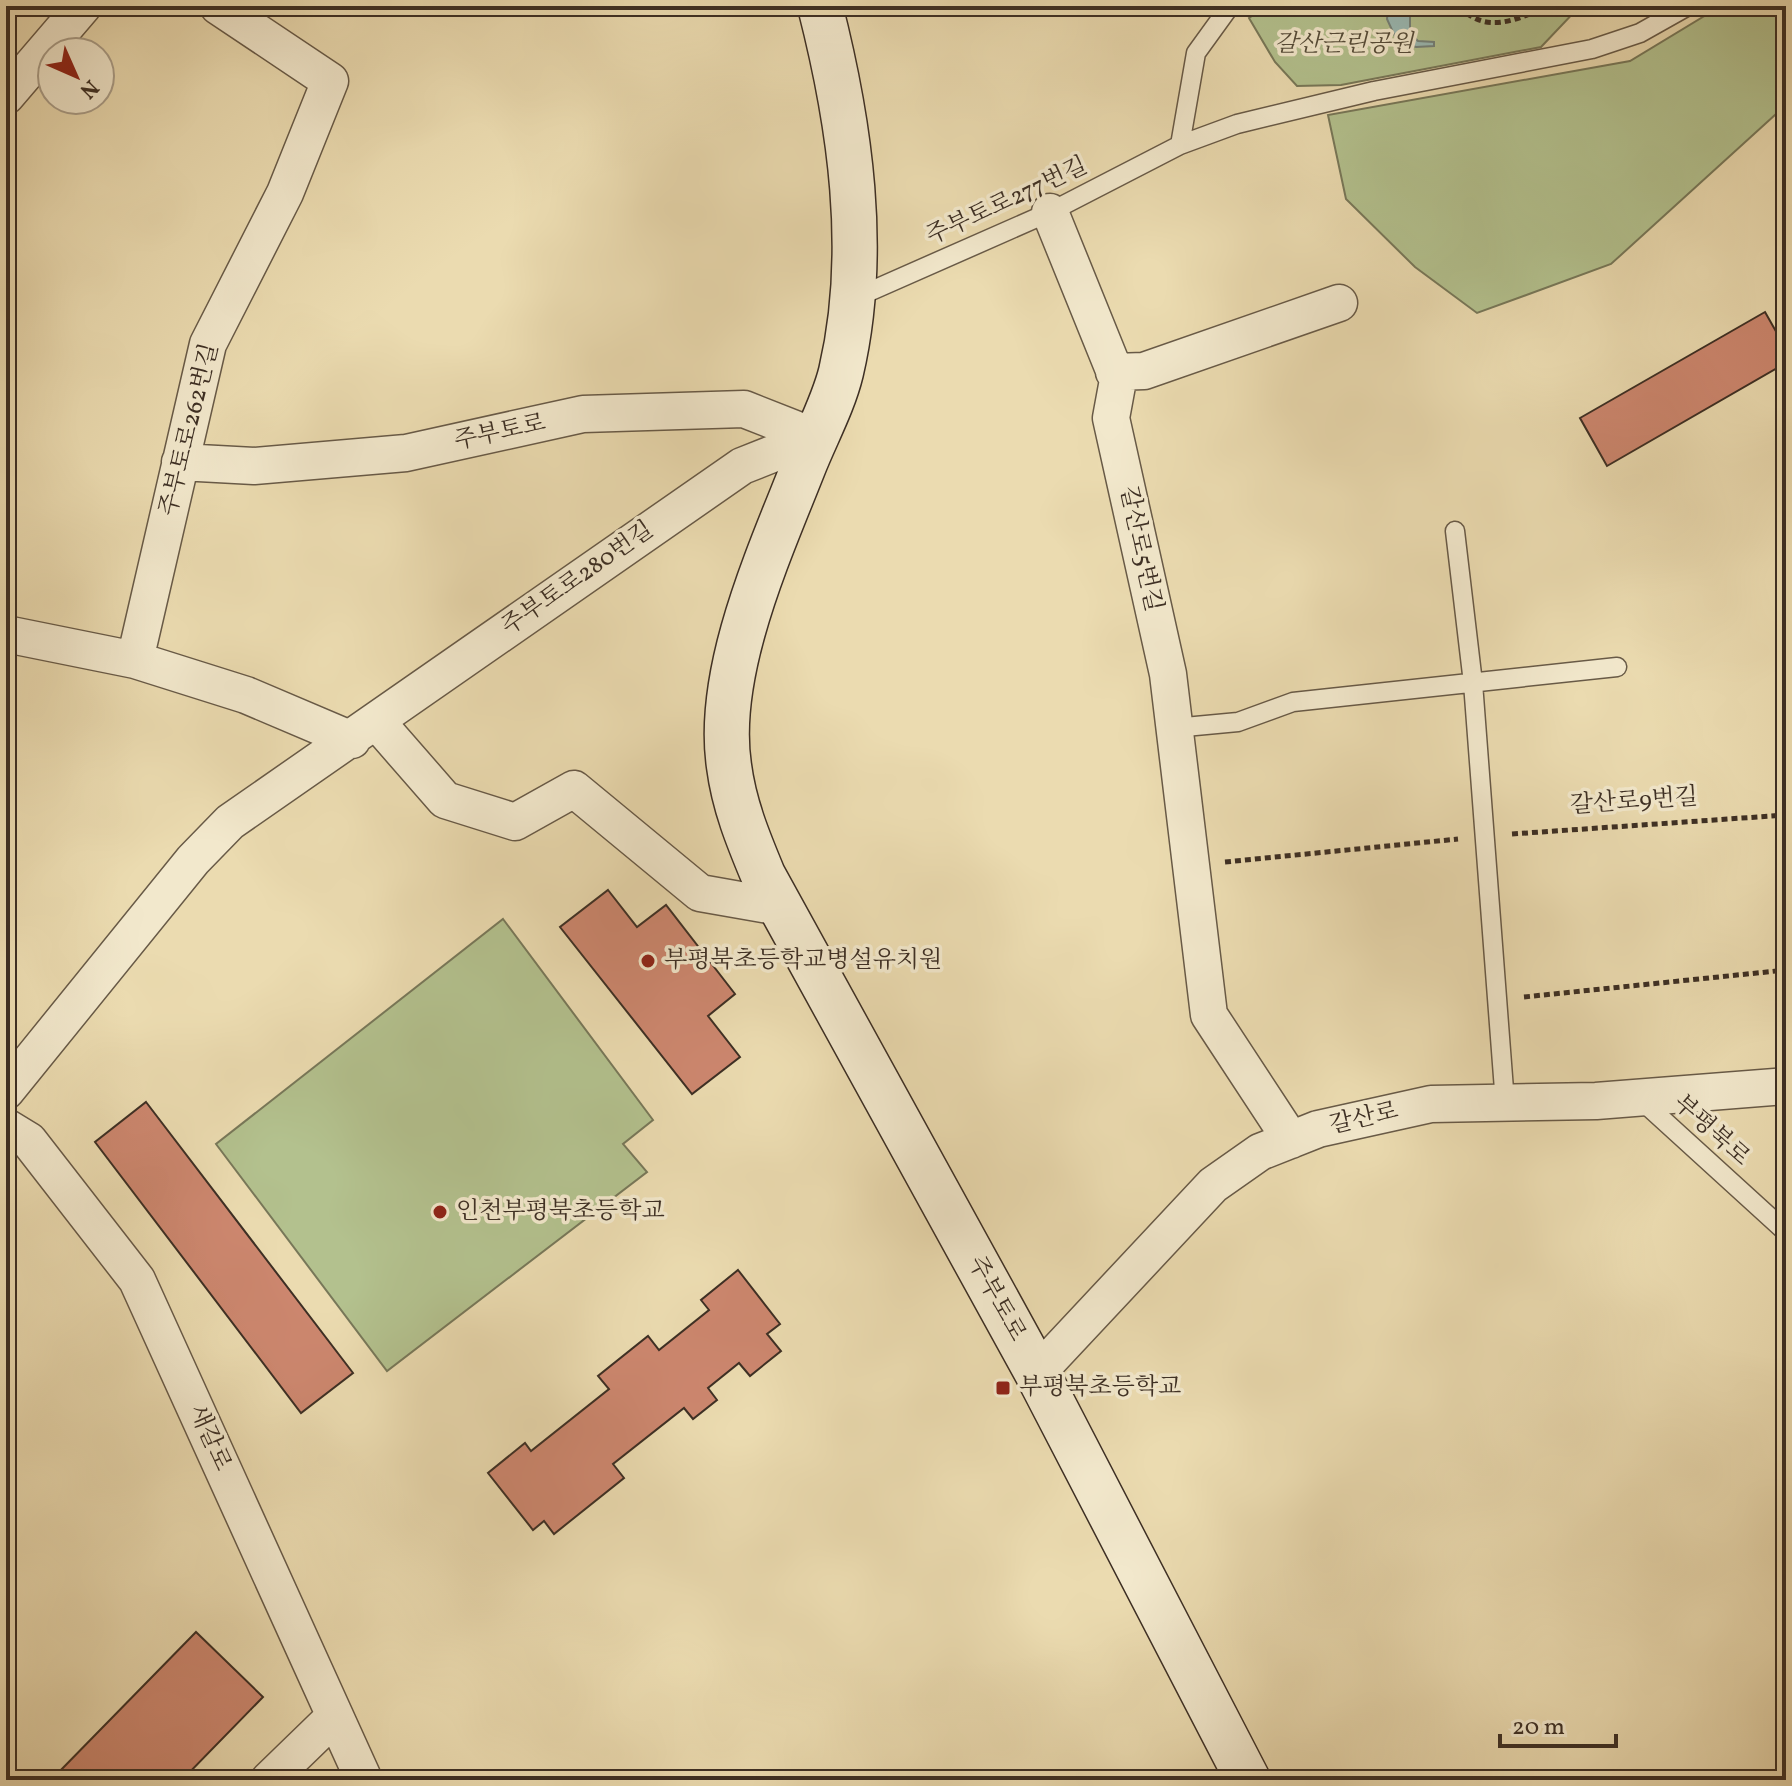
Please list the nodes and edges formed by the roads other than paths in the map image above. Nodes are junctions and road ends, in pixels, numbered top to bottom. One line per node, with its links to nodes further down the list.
1 (83, 6): 6 (street)
2 (218, 6): 13 (street, 주부토로262번길)
3 (820, 6): 9 (main road, 주부토로)
4 (1230, 6): 7 (lane)
5 (1688, 6): 7 (lane, 주부토로277번길)
6 (6, 96)
7 (1180, 145): 8 (lane, 주부토로277번길)
8 (1050, 212): 9 (lane, 주부토로277번길); 11 (street, 갈산로5번길)
9 (852, 299): 12 (main road, 주부토로)
10 (1339, 303): 11 (street)
11 (1114, 372): 19 (street, 갈산로5번길)
12 (815, 437): 13 (street, 주부토로); 20 (street, 주부토로280번길); 21 (main road, 주부토로)
13 (180, 462): 16 (street, 주부토로262번길)
14 (1455, 531): 18 (lane)
15 (6, 634): 16 (street)
16 (135, 660): 20 (street)
17 (1617, 667): 18 (lane)
18 (1473, 683): 19 (lane); 25 (lane)
19 (1174, 728): 27 (street, 갈산로5번길)
20 (365, 731): 21 (street); 23 (street, 주부토로280번길)
21 (780, 907): 29 (main road, 주부토로)
22 (1786, 1086): 24 (street, 갈산로)
23 (6, 1091)
24 (1638, 1098): 25 (street, 갈산로); 28 (lane, 부평북로)
25 (1505, 1103): 27 (street, 갈산로)
26 (6, 1127): 30 (street, 새갈로)
27 (1291, 1140): 29 (street, 갈산로)
28 (1786, 1232)
29 (1037, 1373): 33 (main road, 주부토로)
30 (335, 1716): 31 (street); 32 (street, 새갈로)
31 (269, 1780)
32 (364, 1780)
33 (1248, 1780)

